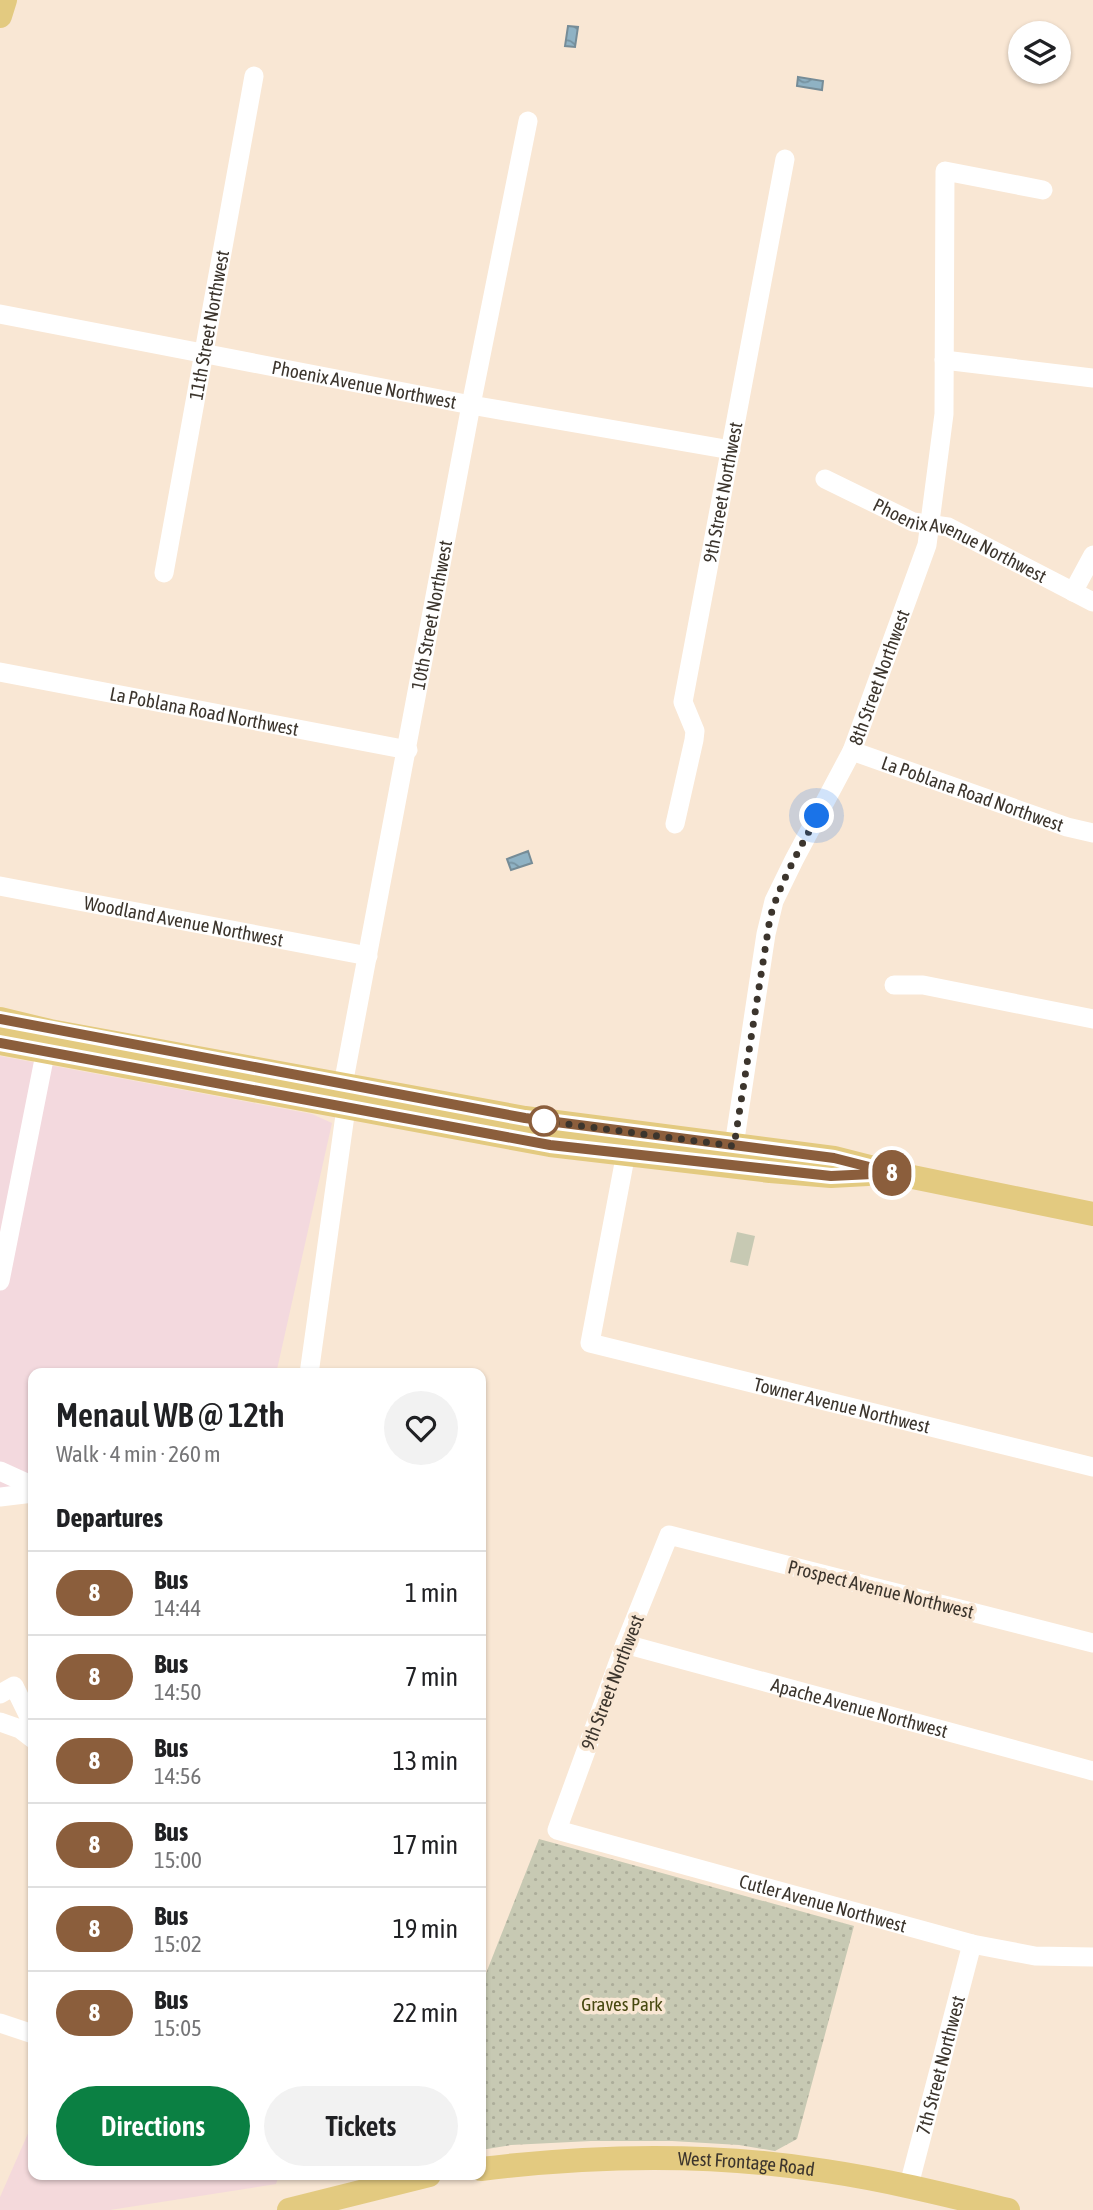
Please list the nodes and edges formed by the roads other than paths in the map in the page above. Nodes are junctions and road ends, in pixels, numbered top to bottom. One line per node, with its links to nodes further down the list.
1 (5, 0): 2 (main road)
2 (0, 16)
3 (254, 76): 8 (street, 11th Street Northwest)
4 (528, 121): 11 (street, 10th Street Northwest)
5 (785, 159): 12 (street, 9th Street Northwest)
6 (1043, 190): 9 (street, 8th Street Northwest)
7 (0, 314): 8 (street, Phoenix Avenue Northwest)
8 (203, 352): 11 (street, Phoenix Avenue Northwest); 16 (street, 11th Street Northwest)
9 (944, 360): 10 (street); 14 (street, 8th Street Northwest)
10 (1093, 378)
11 (471, 405): 12 (street, Phoenix Avenue Northwest); 20 (street, 10th Street Northwest)
12 (731, 450): 22 (street, 9th Street Northwest)
13 (825, 479): 14 (street, Phoenix Avenue Northwest)
14 (931, 524): 17 (street, Phoenix Avenue Northwest); 21 (street, 8th Street Northwest)
15 (1093, 555): 17 (street)
16 (164, 573)
17 (1073, 592): 18 (street, Phoenix Avenue Northwest)
18 (1093, 602)
19 (0, 672): 20 (street, La Poblana Road Northwest)
20 (408, 750): 25 (street, 10th Street Northwest)
21 (852, 751): 23 (street, La Poblana Road Northwest); 33 (street, 8th Street Northwest)
22 (675, 824)
23 (1093, 833)
24 (0, 886): 25 (street, Woodland Avenue Northwest)
25 (368, 957): 31 (street, 10th Street Northwest)
26 (894, 985): 28 (street)
27 (0, 1019): 29 (main road)
28 (1093, 1019)
29 (48, 1041): 30 (main road); 31 (main road); 35 (street)
30 (0, 1043)
31 (344, 1096): 32 (main road); 36 (street, 10th Street Northwest)
32 (628, 1144): 33 (main road); 37 (street, Towner Avenue Northwest)
33 (733, 1156): 34 (main road)
34 (1093, 1214)
35 (0, 1281)
36 (310, 1368)
37 (1093, 1467)
38 (0, 1471): 39 (street)
39 (28, 1484)
40 (28, 1494): 41 (street)
41 (0, 1497)
42 (669, 1535): 43 (street, Prospect Avenue Northwest); 44 (street, 9th Street Northwest)
43 (1093, 1643)
44 (625, 1644): 49 (street, Apache Avenue Northwest); 50 (street, 9th Street Northwest)
45 (0, 1694): 46 (street)
46 (28, 1715)
47 (0, 1721): 48 (street)
48 (28, 1735)
49 (1093, 1771)
50 (557, 1830): 51 (street, Cutler Avenue Northwest)
51 (972, 1944): 52 (street, Cutler Avenue Northwest); 57 (street, 7th Street Northwest)
52 (1093, 1957)
53 (0, 2023): 54 (street)
54 (28, 2033)
55 (486, 2169): 57 (main road, West Frontage Road)
56 (409, 2180): 58 (main road)
57 (909, 2186): 59 (main road, West Frontage Road)
58 (289, 2210)
59 (1008, 2210)

